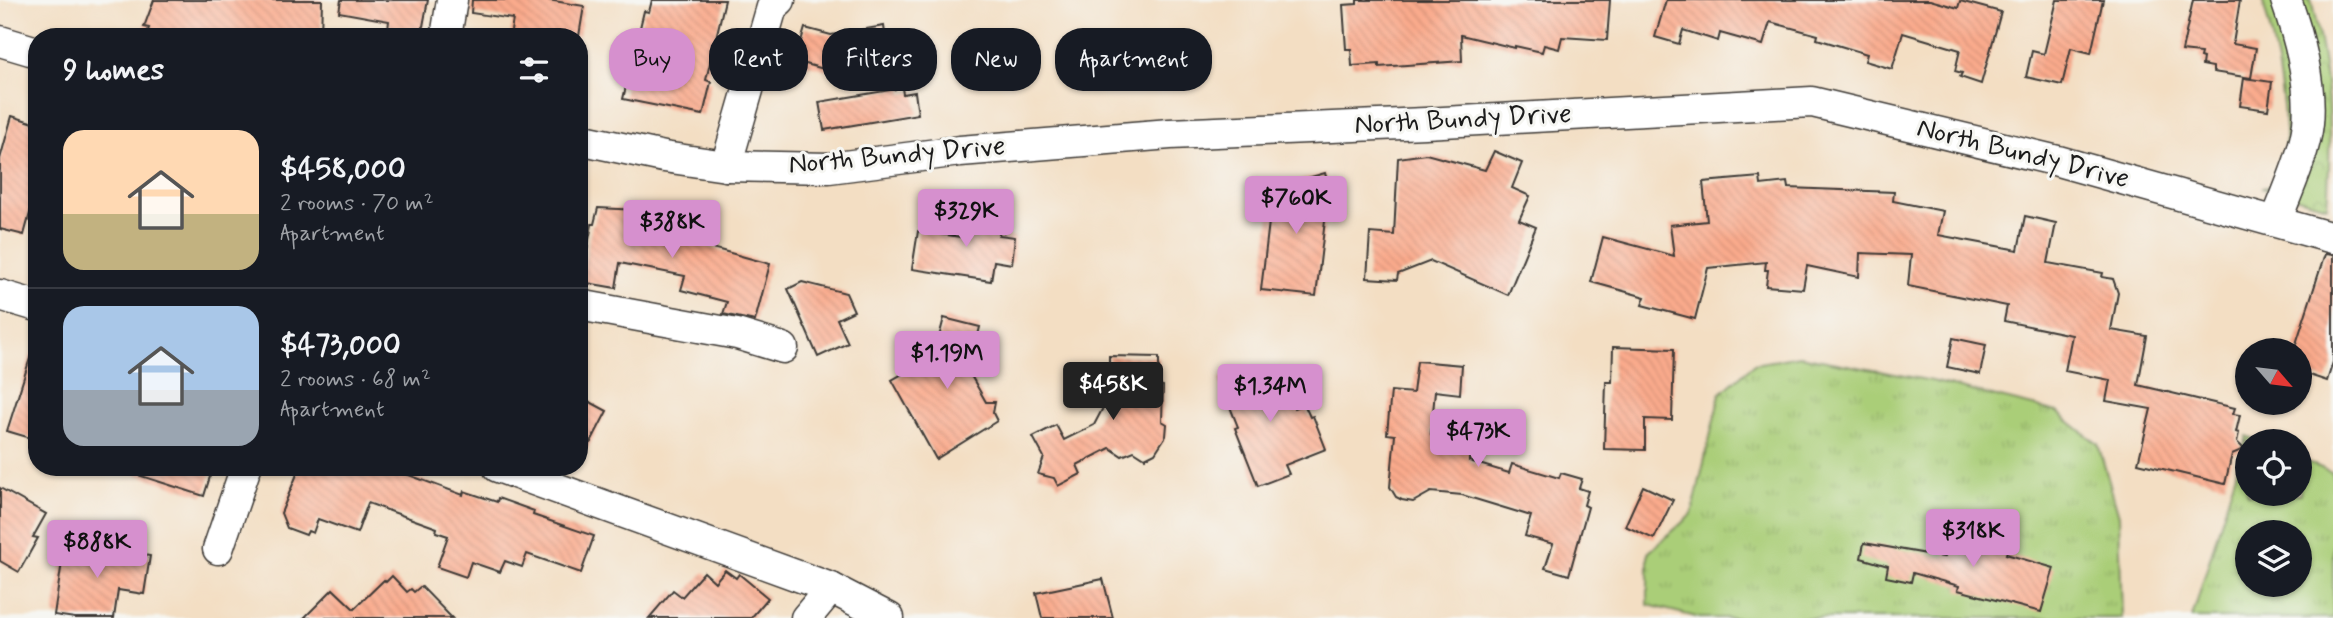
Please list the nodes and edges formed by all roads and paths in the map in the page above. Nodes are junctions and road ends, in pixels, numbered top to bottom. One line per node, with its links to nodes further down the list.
1 (452, 0): 4 (street)
2 (780, 0): 8 (street)
3 (2286, 0): 9 (street)
4 (447, 28)
5 (0, 41): 6 (street)
6 (28, 49)
7 (588, 141): 8 (street, North Bundy Drive)
8 (726, 166): 9 (street, North Bundy Drive)
9 (2276, 221): 10 (street, North Bundy Drive)
10 (2333, 238)
11 (0, 295): 12 (street)
12 (28, 303)
13 (588, 307): 14 (street)
14 (783, 348)
15 (243, 476): 17 (street)
16 (523, 476): 18 (street)
17 (218, 549)
18 (831, 588): 19 (street); 20 (street)
19 (806, 618)
20 (889, 618)

